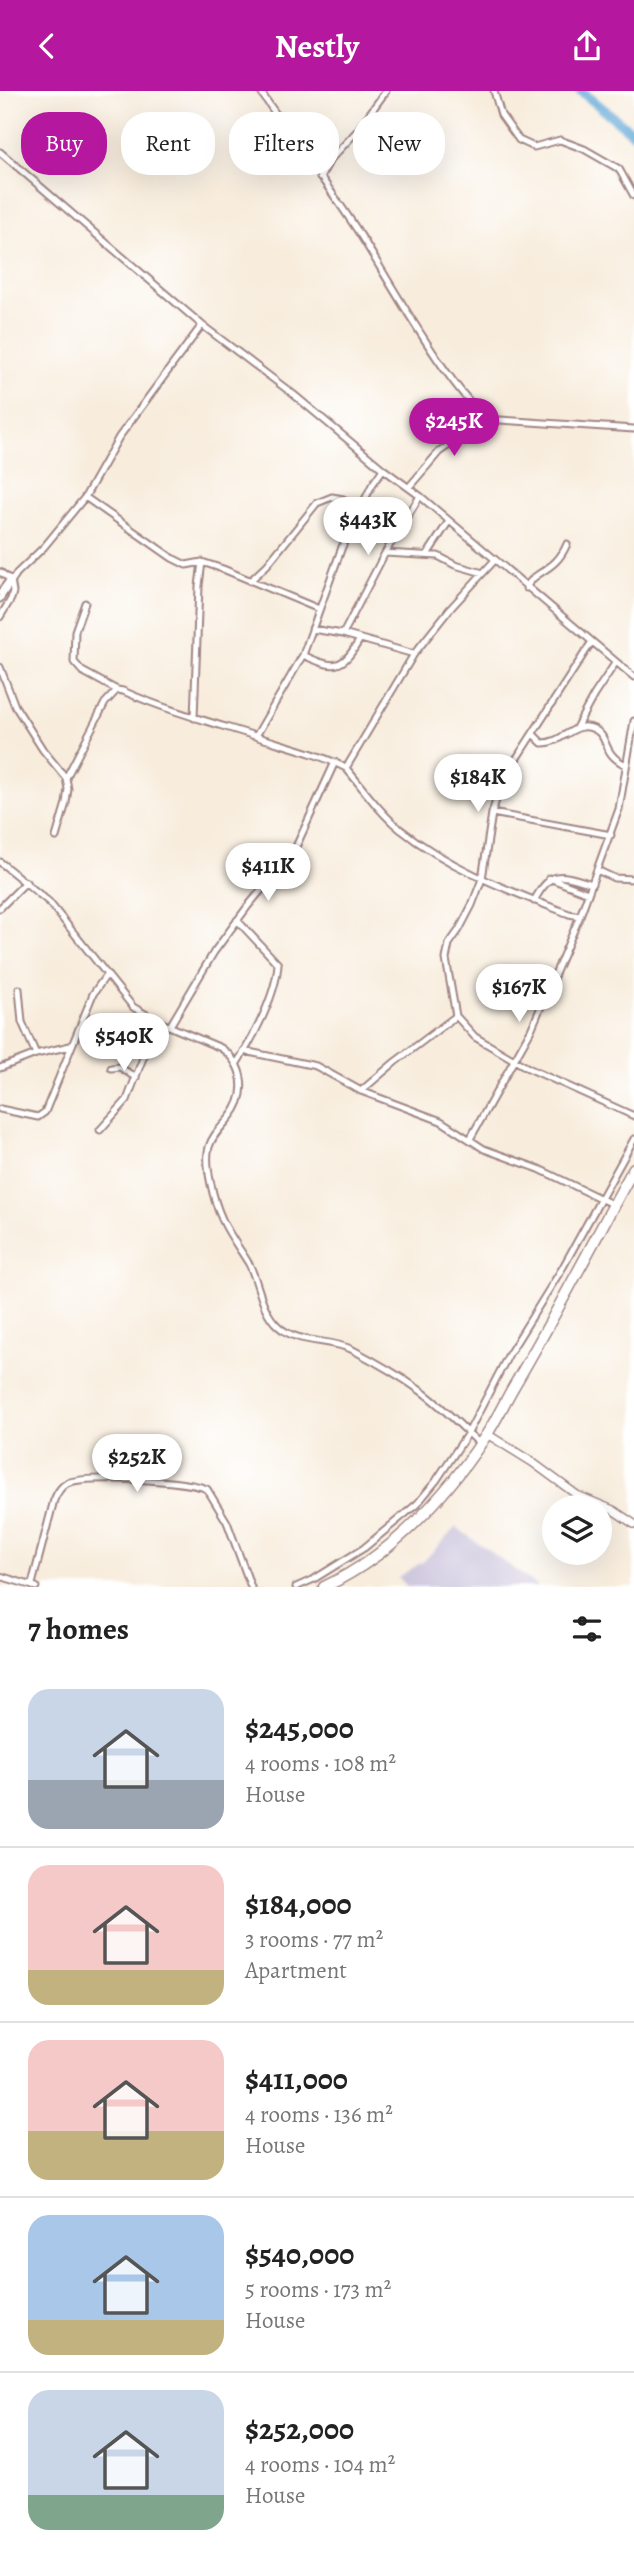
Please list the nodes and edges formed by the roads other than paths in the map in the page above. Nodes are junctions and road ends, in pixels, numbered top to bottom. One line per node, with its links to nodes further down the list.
1 (260, 91): 4 (street)
2 (386, 91): 5 (street)
3 (494, 91): 10 (street)
4 (274, 112)
5 (339, 150)
6 (0, 152): 11 (street)
7 (318, 175): 9 (street)
8 (322, 175): 9 (street)
9 (320, 178): 12 (street)
10 (634, 195)
11 (202, 325): 14 (street); 17 (street)
12 (489, 418): 13 (street); 15 (street)
13 (634, 429)
14 (383, 469): 15 (street); 18 (street)
15 (409, 487): 16 (street)
16 (420, 496): 19 (street); 21 (street)
17 (85, 497): 24 (street); 27 (street)
18 (359, 512): 28 (street); 33 (street)
19 (449, 521): 22 (street); 23 (street)
20 (567, 544): 29 (street)
21 (385, 553): 22 (street); 36 (street)
22 (427, 555): 26 (street)
23 (494, 561): 26 (street); 29 (street)
24 (202, 562): 28 (street); 45 (street)
25 (0, 572): 27 (street)
26 (483, 573): 39 (street)
27 (10, 580): 30 (street); 31 (street); 34 (street)
28 (250, 581): 33 (street)
29 (526, 588): 38 (street)
30 (0, 593)
31 (0, 599)
32 (85, 603): 44 (street)
33 (319, 609): 35 (street)
34 (0, 617)
35 (312, 629): 36 (street); 40 (street)
36 (343, 633): 37 (street)
37 (360, 639): 39 (street); 40 (street)
38 (591, 643): 41 (street); 48 (street)
39 (414, 654): 53 (street)
40 (303, 655): 49 (street)
41 (616, 662): 43 (street); 47 (street)
42 (0, 667): 54 (street)
43 (634, 677)
44 (117, 690): 45 (street); 54 (street)
45 (194, 718): 49 (street)
46 (634, 721): 51 (street)
47 (576, 728): 48 (street); 51 (street)
48 (533, 734): 55 (street)
49 (256, 736): 50 (street)
50 (335, 762): 53 (street); 69 (street)
51 (627, 762): 52 (street); 56 (street)
52 (634, 765)
53 (346, 768): 61 (street)
54 (65, 778): 57 (street)
55 (492, 813): 56 (street); 61 (street)
56 (611, 835): 59 (street)
57 (56, 837)
58 (0, 862): 63 (street)
59 (597, 870): 62 (street); 64 (street)
60 (549, 878): 64 (street); 65 (street); 66 (street)
61 (481, 879): 66 (street); 72 (street)
62 (634, 879)
63 (26, 882): 67 (street); 70 (street)
64 (592, 884): 65 (street)
65 (588, 893): 68 (street)
66 (534, 901): 68 (street)
67 (0, 908)
68 (580, 916): 78 (street)
69 (237, 920): 74 (street); 76 (street)
70 (107, 974): 73 (street); 75 (street)
71 (19, 989): 77 (street)
72 (456, 1016): 78 (street); 83 (street)
73 (157, 1021): 74 (street); 82 (street)
74 (170, 1026): 79 (street)
75 (70, 1046): 77 (street); 84 (street)
76 (244, 1051): 79 (street); 83 (street)
77 (36, 1054): 80 (street)
78 (515, 1061): 85 (street); 87 (street)
79 (237, 1063): 92 (street)
80 (0, 1068)
81 (111, 1068): 82 (street)
82 (136, 1078): 86 (street)
83 (361, 1091): 87 (street)
84 (0, 1109)
85 (634, 1116)
86 (100, 1131)
87 (470, 1139): 90 (street)
88 (634, 1139): 90 (street)
89 (634, 1168): 91 (highway)
90 (600, 1198): 91 (street); 92 (street)
91 (614, 1205): 93 (highway)
92 (468, 1433): 94 (street); 99 (street)
93 (487, 1434): 94 (highway); 95 (street)
94 (480, 1444): 100 (highway)
95 (634, 1524)
96 (0, 1576): 97 (street)
97 (34, 1586): 98 (street)
98 (251, 1587)
99 (296, 1587)
100 (324, 1587)

